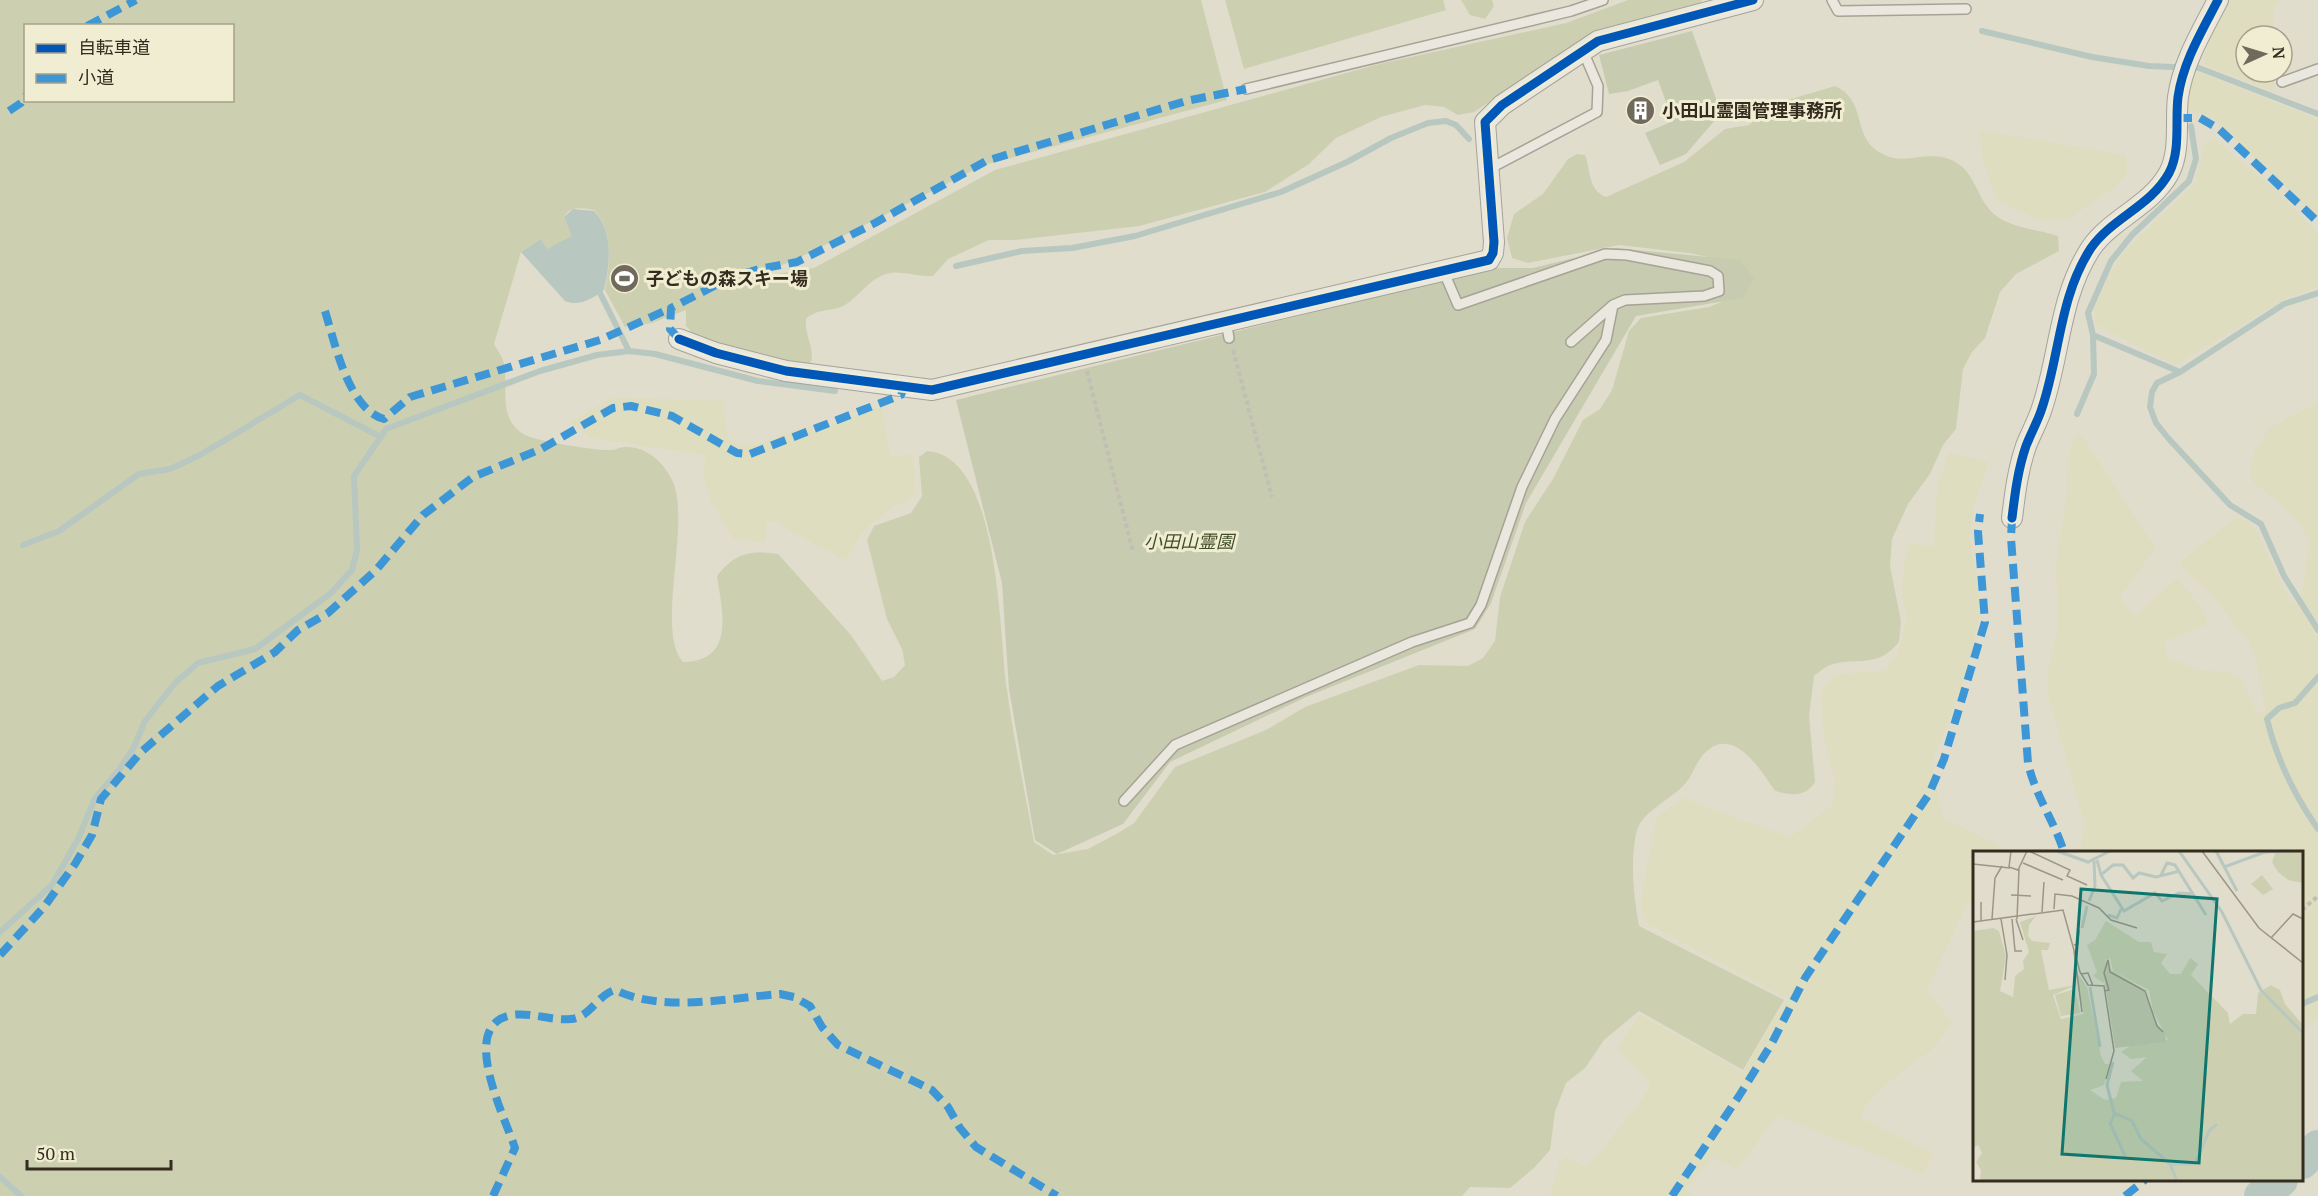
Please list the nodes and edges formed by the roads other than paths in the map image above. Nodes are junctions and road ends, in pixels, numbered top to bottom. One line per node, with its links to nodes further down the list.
1 (1603, 0): 9 (lane)
2 (1753, 0): 6 (street)
3 (1832, 0): 5 (lane)
4 (2218, 0): 15 (street)
5 (1966, 9)
6 (1583, 51): 10 (street); 10 (lane)
7 (2318, 69): 8 (lane)
8 (2294, 78)
9 (1246, 89)
10 (1487, 170): 11 (street)
11 (1443, 270): 12 (lane); 13 (street)
12 (1613, 305): 14 (lane); 16 (lane)
13 (678, 339)
14 (1571, 342)
15 (2012, 518)
16 (1124, 801)

